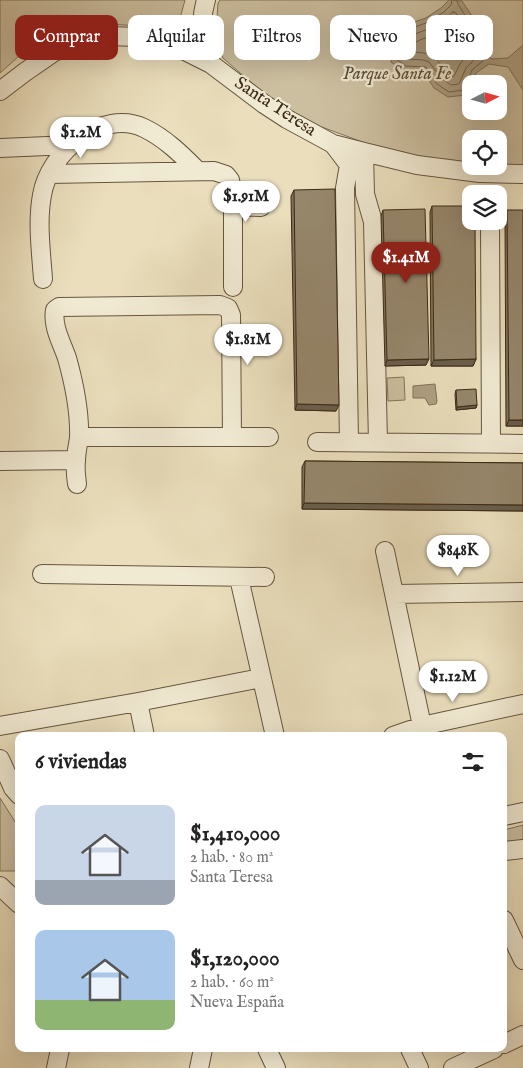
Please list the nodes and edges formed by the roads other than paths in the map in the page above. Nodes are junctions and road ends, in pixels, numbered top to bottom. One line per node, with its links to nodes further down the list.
1 (206, 0): 2 (street)
2 (211, 64): 3 (street, Santa Teresa); 4 (street, Santa Teresa)
3 (0, 91)
4 (333, 144): 7 (street, Santa Teresa); 17 (street, Santa Teresa)
5 (71, 145): 6 (street); 8 (street); 9 (street)
6 (0, 148)
7 (364, 152): 10 (street, Santa Teresa); 16 (street)
8 (198, 171): 9 (street); 11 (street)
9 (49, 174): 14 (street)
10 (523, 174)
11 (233, 206): 12 (street); 15 (street)
12 (261, 207)
13 (490, 230): 24 (street)
14 (43, 279)
15 (232, 287)
16 (375, 312): 17 (street); 23 (street)
17 (347, 314): 22 (street, Santa Teresa)
18 (232, 436): 19 (street); 19 (street); 20 (street)
19 (79, 437): 26 (street)
20 (270, 437)
21 (316, 442): 22 (street)
22 (349, 442): 23 (street)
23 (378, 442): 24 (street)
24 (491, 443): 25 (street)
25 (523, 444)
26 (76, 460): 27 (street); 28 (street)
27 (0, 461)
28 (77, 484)
29 (385, 550): 34 (street)
30 (42, 574): 32 (street)
31 (265, 577): 32 (street)
32 (239, 578): 35 (street)
33 (523, 592): 34 (street)
34 (394, 594): 39 (street)
35 (261, 678): 36 (street); 41 (street)
36 (138, 702): 38 (street); 40 (street)
37 (523, 704): 39 (street)
38 (0, 726)
39 (422, 726): 42 (street)
40 (144, 732)
41 (274, 732)
42 (405, 732)
43 (0, 760): 44 (street)
44 (15, 791)
45 (523, 812): 46 (street)
46 (507, 815)
47 (523, 849): 48 (street)
48 (507, 851)
49 (0, 886): 50 (street)
50 (15, 900)
51 (507, 926): 52 (street)
52 (523, 960)
53 (523, 1035): 54 (street)
54 (507, 1043)
55 (59, 1052): 60 (street)
56 (203, 1052): 61 (street)
57 (268, 1052): 62 (street)
58 (411, 1052): 63 (street)
59 (488, 1052): 64 (street)
60 (56, 1068)
61 (198, 1068)
62 (276, 1068)
63 (419, 1068)
64 (453, 1068)

